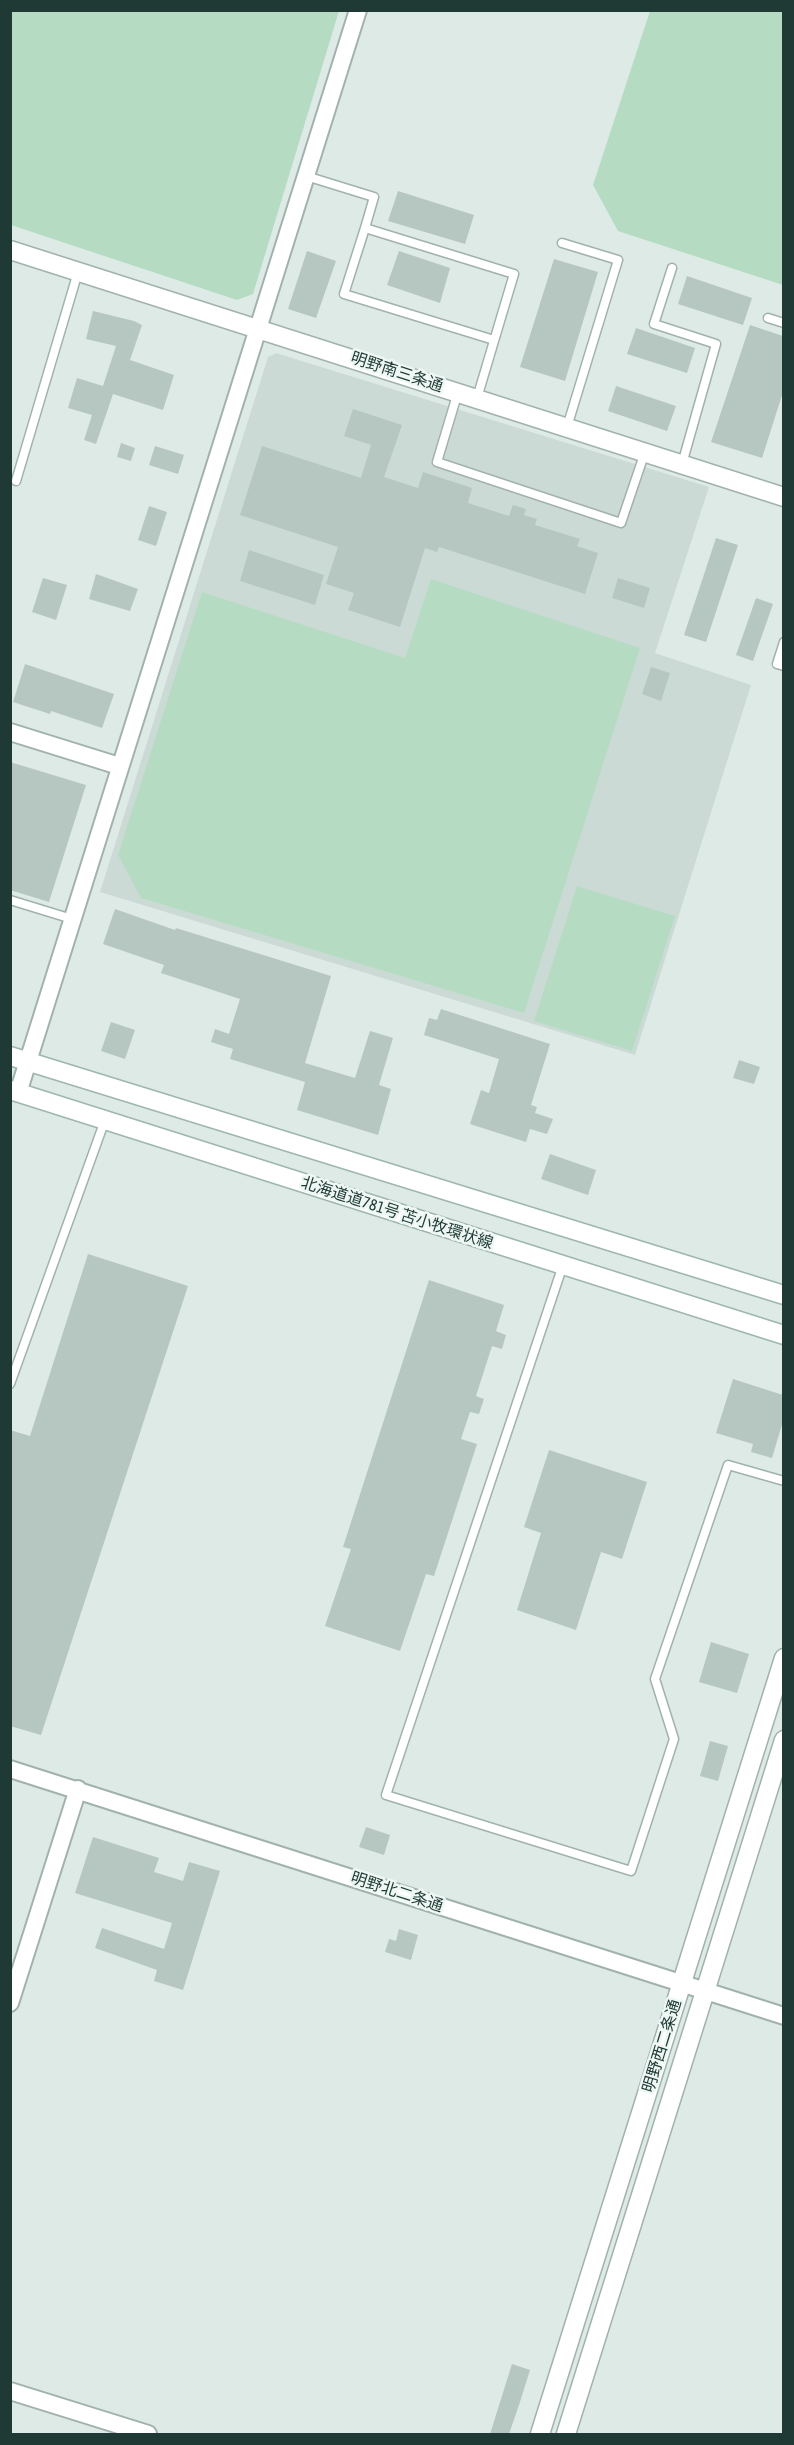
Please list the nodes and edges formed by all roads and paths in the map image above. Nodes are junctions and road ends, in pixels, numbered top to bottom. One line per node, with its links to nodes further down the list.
1 (358, 10): 2 (street)
2 (306, 176): 3 (lane); 10 (street)
3 (364, 228): 11 (lane); 11 (lane)
4 (562, 243): 14 (lane)
5 (10, 250): 7 (street, 明野南三条通)
6 (672, 268): 16 (lane)
7 (79, 271): 10 (street, 明野南三条通); 17 (lane)
8 (768, 318): 9 (lane)
9 (783, 323)
10 (258, 327): 12 (street, 明野南三条通); 22 (street)
11 (494, 340): 13 (lane)
12 (458, 392): 13 (street, 明野南三条通); 15 (lane)
13 (477, 398): 14 (street, 明野南三条通)
14 (567, 427): 15 (street, 明野南三条通)
15 (645, 452): 16 (street, 明野南三条通)
16 (682, 464): 18 (street, 明野南三条通)
17 (16, 481)
18 (783, 494)
19 (783, 642): 20 (lane)
20 (783, 666)
21 (10, 732): 22 (street)
22 (119, 766): 24 (street)
23 (10, 900): 24 (lane)
24 (72, 919): 25 (street)
25 (19, 1059): 26 (street); 29 (street, 北海道道781号 苫小牧環状線)
26 (14, 1092): 27 (street, 北海道道781号 苫小牧環状線)
27 (105, 1120): 28 (street, 北海道道781号 苫小牧環状線); 31 (lane)
28 (562, 1265): 30 (street, 北海道道781号 苫小牧環状線); 32 (lane)
29 (783, 1295)
30 (783, 1335)
31 (10, 1384)
32 (783, 1481)
33 (783, 1658): 37 (street, 明野西二条通)
34 (783, 1740): 38 (street, 明野西二条通)
35 (10, 1769): 36 (street, 明野北二条通)
36 (78, 1789): 37 (street, 明野北二条通); 39 (street)
37 (681, 1984): 38 (street, 明野北二条通); 43 (street, 明野西二条通)
38 (705, 1991): 40 (street, 明野北二条通); 44 (street, 明野西二条通)
39 (10, 2003)
40 (783, 2016)
41 (10, 2391): 42 (street)
42 (148, 2434)
43 (540, 2434)
44 (566, 2434)

